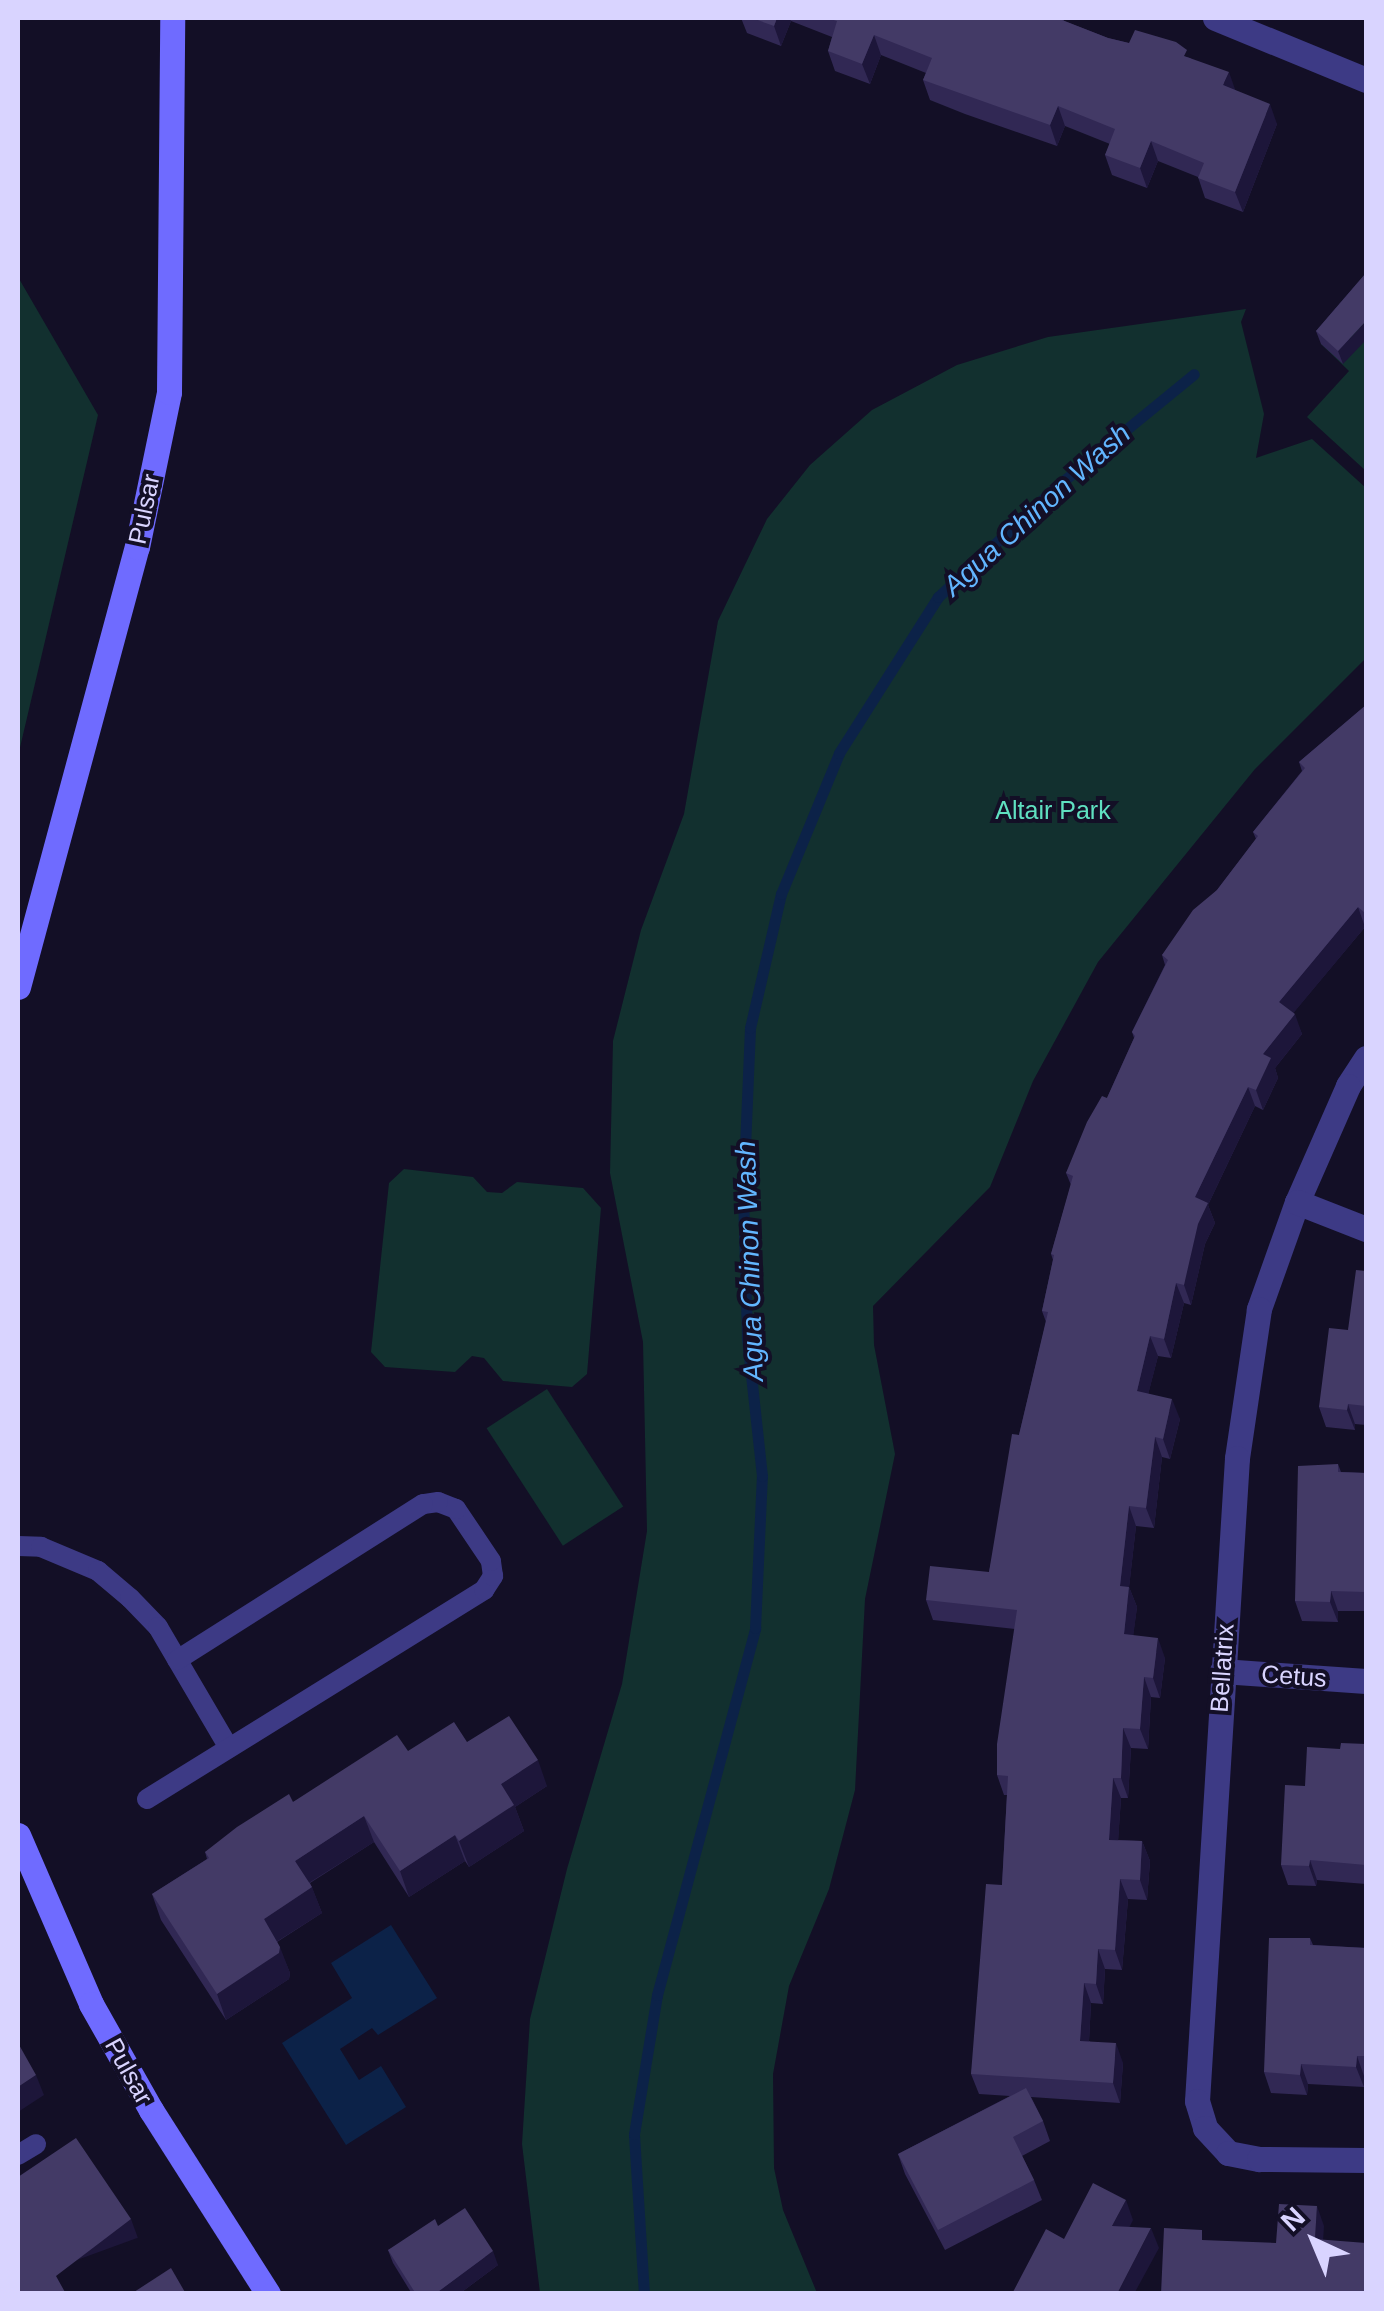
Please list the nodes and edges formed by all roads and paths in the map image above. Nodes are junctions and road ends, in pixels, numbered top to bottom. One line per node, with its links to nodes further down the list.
1 (172, 18): 4 (street, Pulsar)
2 (1215, 18): 3 (street)
3 (1366, 80)
4 (18, 987)
5 (1366, 1058): 6 (street, Bellatrix)
6 (1297, 1202): 7 (street); 10 (street, Bellatrix)
7 (1366, 1229)
8 (18, 1546): 9 (lane)
9 (177, 1660): 12 (lane); 12 (lane)
10 (1222, 1671): 11 (street, Cetus); 15 (street, Bellatrix)
11 (1366, 1681)
12 (229, 1748): 13 (lane)
13 (148, 1799)
14 (19, 1844): 16 (street, Pulsar)
15 (1366, 2160)
16 (268, 2294)

